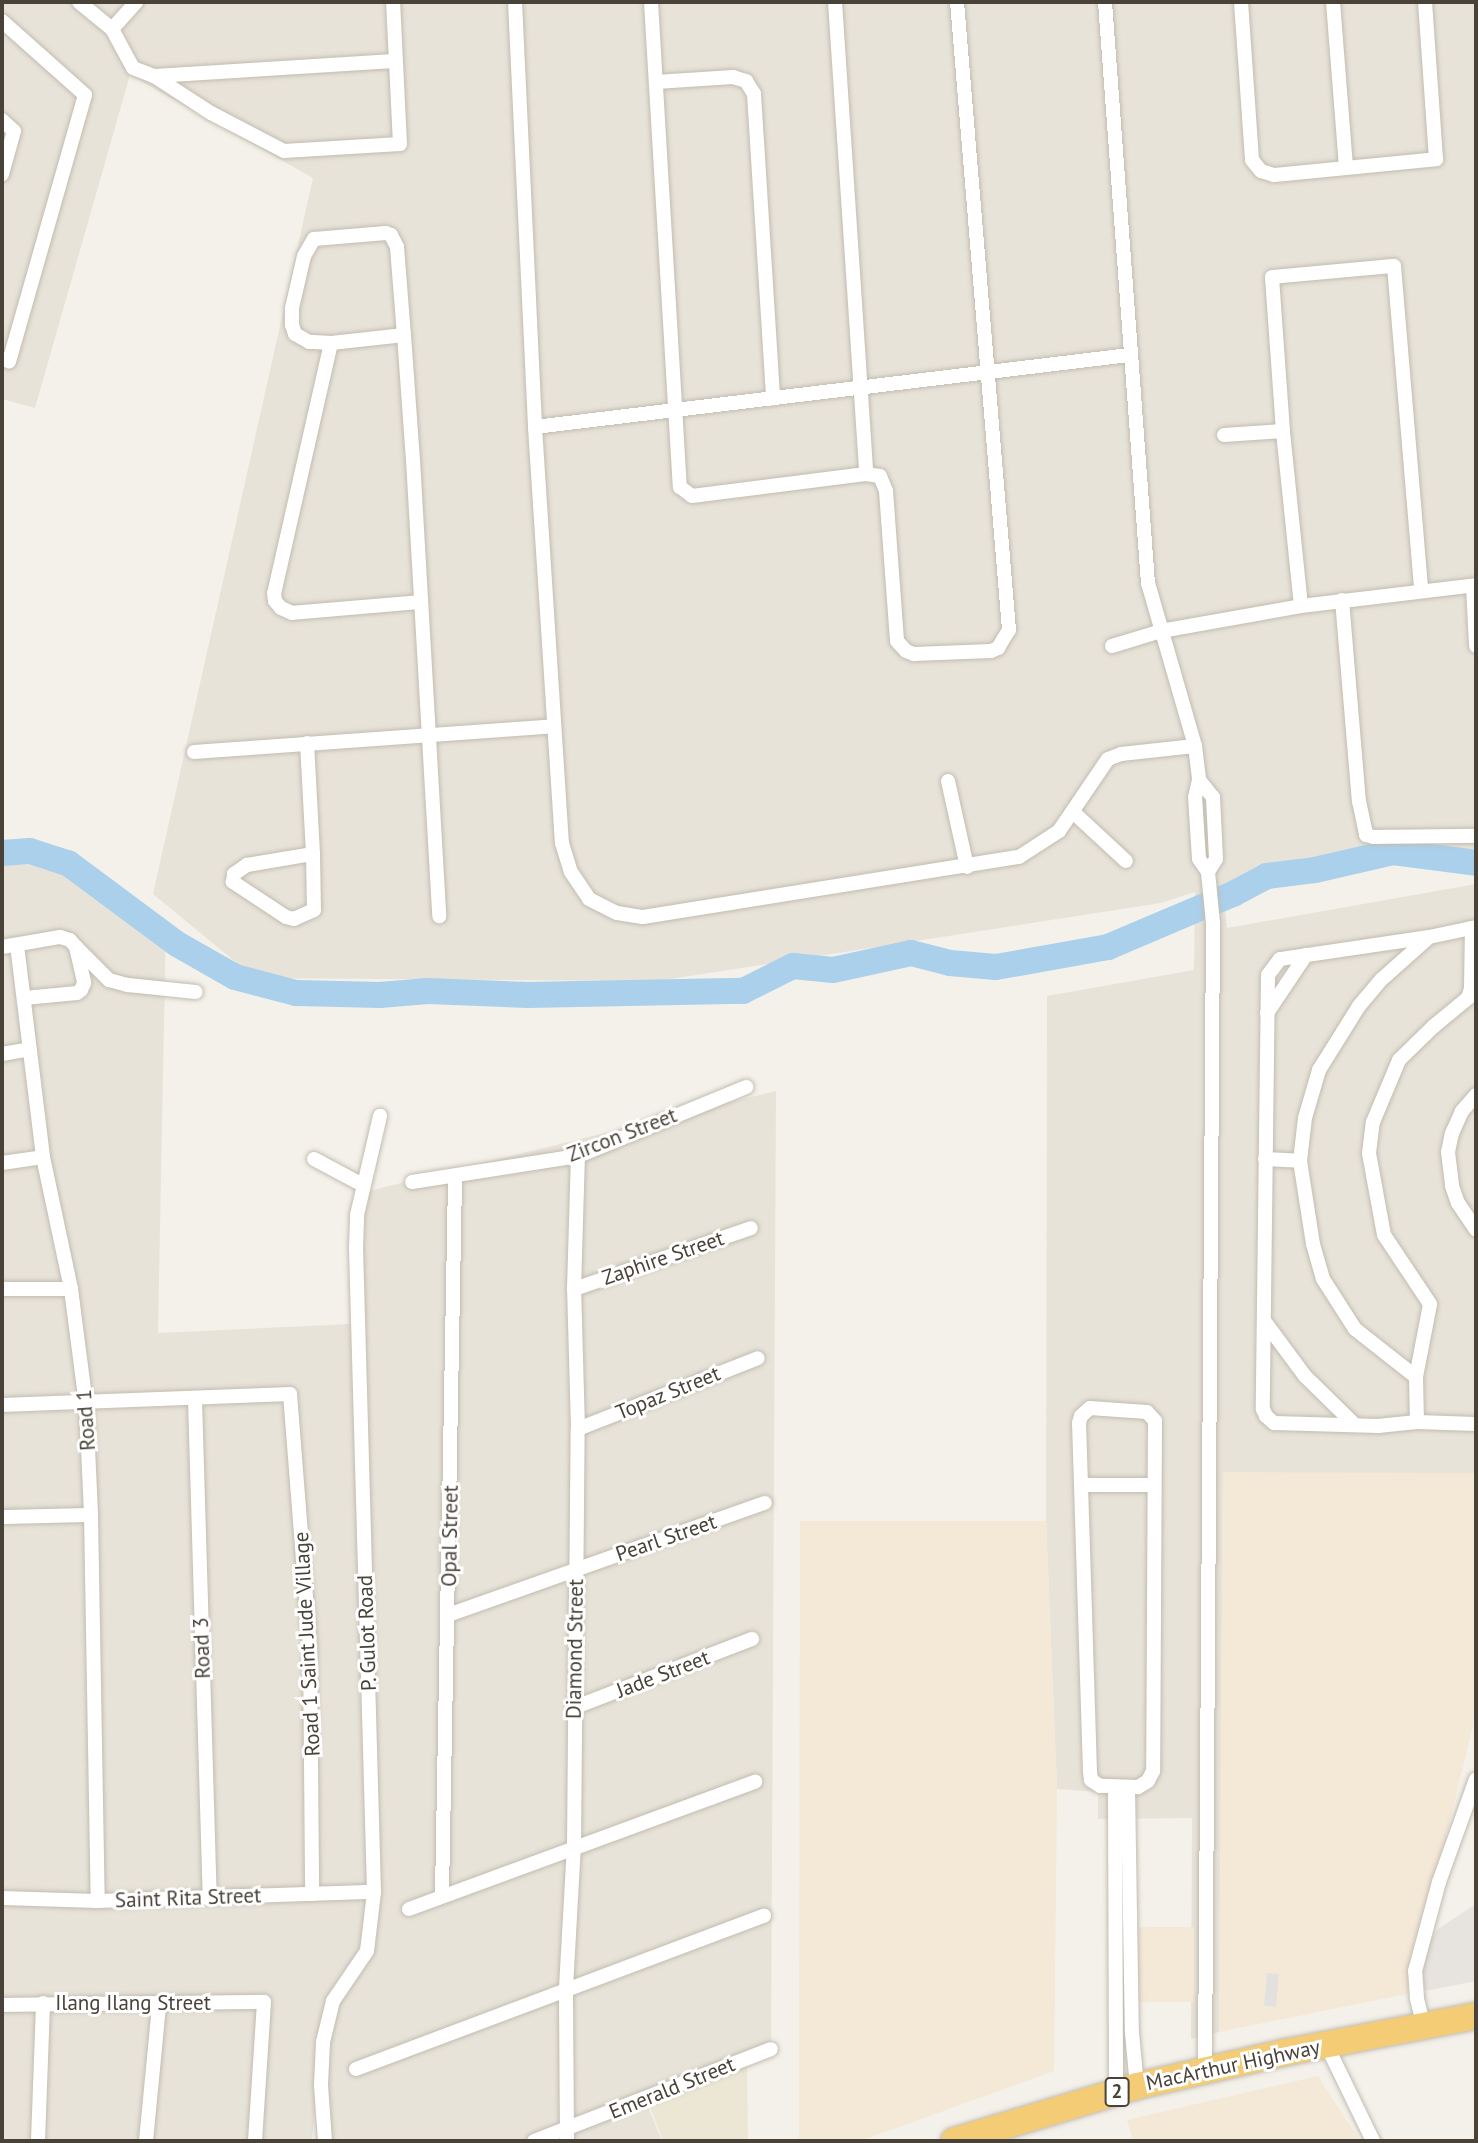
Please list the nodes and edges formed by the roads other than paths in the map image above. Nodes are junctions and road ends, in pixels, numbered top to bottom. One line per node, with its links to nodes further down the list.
1 (79, 2): 13 (street)
2 (136, 2): 13 (street)
3 (393, 2): 14 (street)
4 (515, 2): 28 (street)
5 (651, 2): 16 (street)
6 (835, 2): 25 (street)
7 (957, 2): 24 (street)
8 (1105, 2): 22 (street)
9 (1241, 2): 18 (street)
10 (1333, 2): 18 (street)
11 (1425, 2): 18 (street)
12 (2, 21): 23 (street)
13 (111, 29): 15 (street)
14 (395, 61): 15 (street); 15 (street)
15 (154, 76)
16 (656, 82): 26 (street); 27 (street)
17 (2, 120): 19 (street)
18 (1346, 167)
19 (2, 174)
20 (404, 335): 21 (street); 21 (street); 35 (street)
21 (331, 343): 35 (street)
22 (1129, 355): 24 (street); 37 (street)
23 (2, 359)
24 (988, 373): 25 (street); 31 (street)
25 (861, 387): 26 (street); 31 (street)
26 (773, 398): 27 (street)
27 (674, 412): 28 (street); 31 (street)
28 (535, 427): 40 (street)
29 (1283, 431): 30 (street); 33 (street); 36 (street)
30 (1224, 435)
31 (866, 474)
32 (1475, 585): 33 (street); 39 (street)
33 (1421, 590): 34 (street)
34 (1342, 600): 36 (street); 47 (street)
35 (421, 602): 41 (street)
36 (1301, 606): 37 (street)
37 (1161, 631): 38 (street); 43 (street)
38 (1112, 646)
39 (1476, 646)
40 (554, 726): 41 (street); 50 (street)
41 (430, 733): 42 (street); 51 (street)
42 (307, 743): 44 (street); 48 (street)
43 (1195, 746): 46 (street); 119 (street)
44 (194, 752)
45 (948, 781): 50 (street)
46 (1073, 812): 49 (street); 50 (street)
47 (1476, 836)
48 (313, 854): 48 (street)
49 (1126, 861)
50 (967, 867)
51 (439, 916)
52 (1474, 927): 53 (street); 81 (street)
53 (1429, 937): 56 (street); 69 (street)
54 (9, 946): 55 (street); 58 (street, Road 1)
55 (76, 947): 57 (street); 58 (street)
56 (1306, 955): 59 (street); 59 (street)
57 (196, 992)
58 (24, 998): 60 (street, Road 1)
59 (1267, 1013): 68 (street)
60 (30, 1049): 61 (street); 66 (street, Road 1)
61 (2, 1054)
62 (746, 1087): 65 (street, Zircon Street)
63 (1476, 1095): 75 (street)
64 (380, 1116): 73 (street, P. Gulot Road)
65 (578, 1156): 71 (street, Zircon Street); 78 (street, Diamond Street)
66 (43, 1157): 70 (street); 77 (street, Road 1)
67 (314, 1159): 73 (street)
68 (1265, 1159): 69 (street); 79 (street)
69 (1300, 1161): 81 (street)
70 (2, 1163)
71 (455, 1177): 72 (street, Zircon Street); 95 (street, Opal Street)
72 (412, 1182)
73 (363, 1185): 102 (street, P. Gulot Road)
74 (751, 1228): 78 (street, Zaphire Street)
75 (1476, 1230)
76 (2, 1289): 77 (street)
77 (71, 1289): 83 (street, Road 1)
78 (574, 1289): 88 (street, Diamond Street)
79 (1265, 1322): 87 (street); 87 (street)
80 (758, 1358): 88 (street, Topaz Street)
81 (1416, 1377): 85 (street)
82 (195, 1400): 83 (street); 103 (street, Road 1 Saint Jude Village); 105 (street, Road 3)
83 (86, 1404): 84 (street); 92 (street, Road 1)
84 (2, 1405)
85 (1417, 1422): 86 (street); 87 (street)
86 (1476, 1424)
87 (1354, 1425)
88 (578, 1429): 94 (street, Diamond Street)
89 (1081, 1485): 90 (street); 90 (street); 100 (street)
90 (1154, 1485): 100 (street)
91 (765, 1503): 94 (street, Pearl Street)
92 (91, 1515): 93 (street); 107 (street, Road 1)
93 (2, 1517)
94 (576, 1569): 95 (street, Pearl Street); 97 (street, Diamond Street)
95 (448, 1615): 104 (street, Opal Street)
96 (752, 1639): 97 (street, Jade Street)
97 (573, 1708): 101 (street, Diamond Street)
98 (1476, 1779): 115 (street)
99 (755, 1782): 101 (street)
100 (1121, 1788): 120 (street); 120 (street)
101 (574, 1847): 104 (street); 110 (street, Diamond Street)
102 (374, 1892): 103 (street, Saint Rita Street); 125 (street, P. Gulot Road)
103 (312, 1894): 105 (street, Saint Rita Street)
104 (442, 1895): 108 (street)
105 (210, 1897): 107 (street, Saint Rita Street)
106 (2, 1898): 107 (street, Saint Rita Street)
107 (98, 1901)
108 (409, 1909)
109 (764, 1916): 110 (street)
110 (566, 1988): 118 (street); 121 (street, Diamond Street)
111 (43, 2003): 112 (street, Ilang Ilang Street); 113 (street, Ilang Ilang Street); 122 (street)
112 (2, 2005)
113 (159, 2006): 123 (street); 124 (street, Ilang Ilang Street)
114 (1476, 2016): 115 (highway, MacArthur Highway / 2)
115 (1424, 2027): 116 (highway, MacArthur Highway / 2)
116 (1326, 2045): 119 (highway, MacArthur Highway / 2); 128 (street)
117 (771, 2049): 121 (street, Emerald Street)
118 (356, 2068)
119 (1205, 2071): 120 (highway, MacArthur Highway / 2)
120 (1126, 2090): 127 (highway, MacArthur Highway / 2)
121 (568, 2135): 126 (street, Emerald Street)
122 (38, 2141)
123 (146, 2141)
124 (255, 2141)
125 (325, 2141)
126 (534, 2141)
127 (954, 2141)
128 (1373, 2141)

